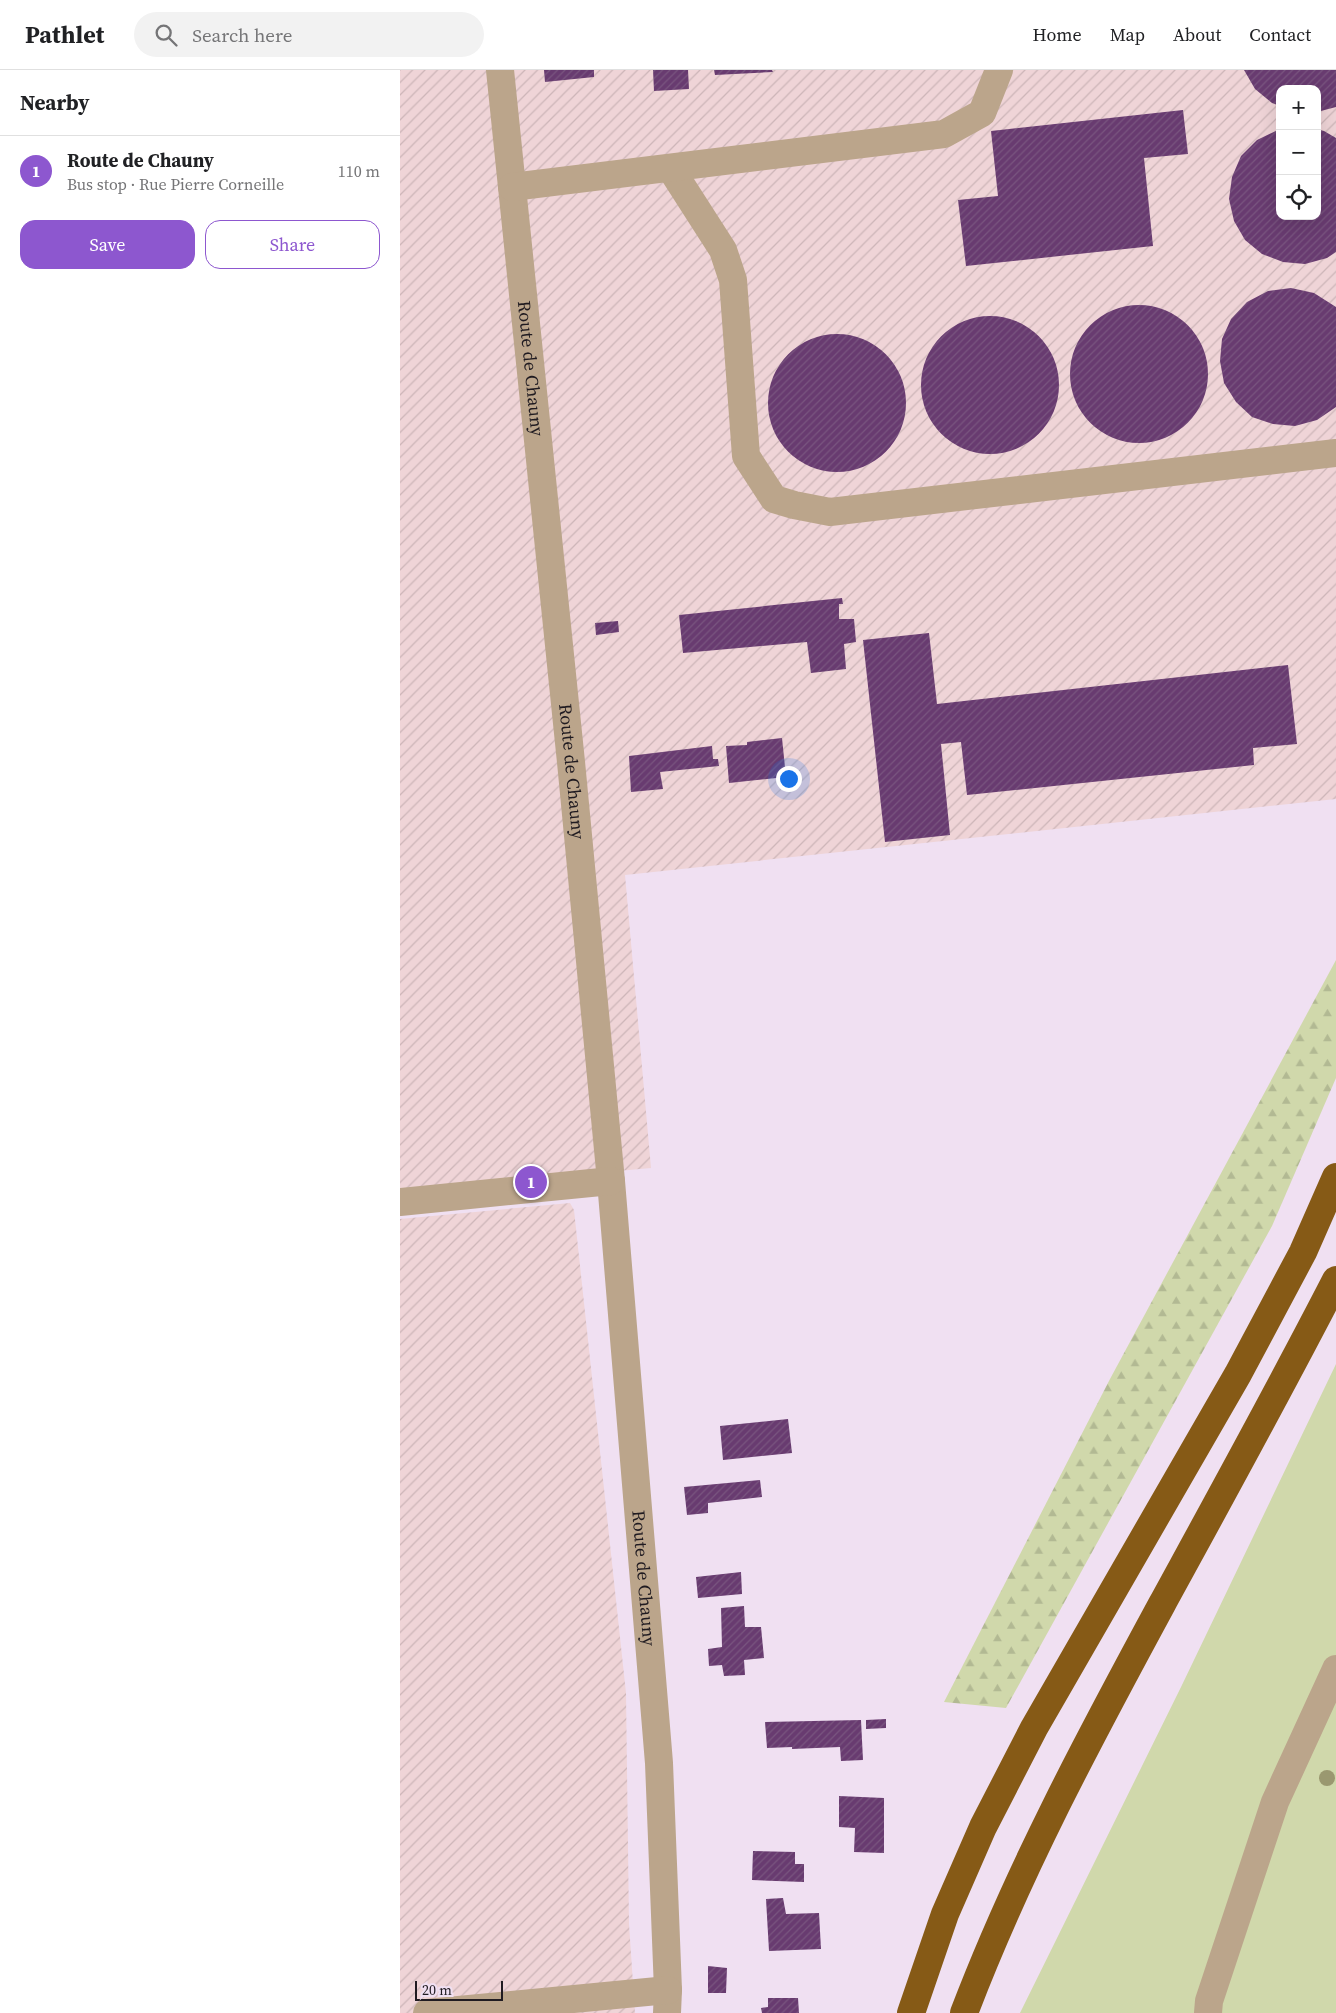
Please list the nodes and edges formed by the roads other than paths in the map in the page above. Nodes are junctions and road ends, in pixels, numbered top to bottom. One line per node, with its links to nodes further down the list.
1 (500, 70): 4 (street, Route de Chauny)
2 (999, 70): 3 (street)
3 (671, 169): 4 (street); 5 (street)
4 (512, 187): 7 (street, Route de Chauny)
5 (1336, 453)
6 (1336, 1177): 15 (highway)
7 (611, 1181): 8 (street); 12 (street, Route de Chauny)
8 (400, 1202)
9 (1336, 1280): 11 (highway)
10 (1336, 1669): 18 (street)
11 (983, 1966): 16 (highway); 17 (highway)
12 (667, 2002): 13 (street)
13 (517, 2009): 14 (street)
14 (427, 2013)
15 (911, 2013)
16 (964, 2013)
17 (971, 2013)
18 (1208, 2013)

